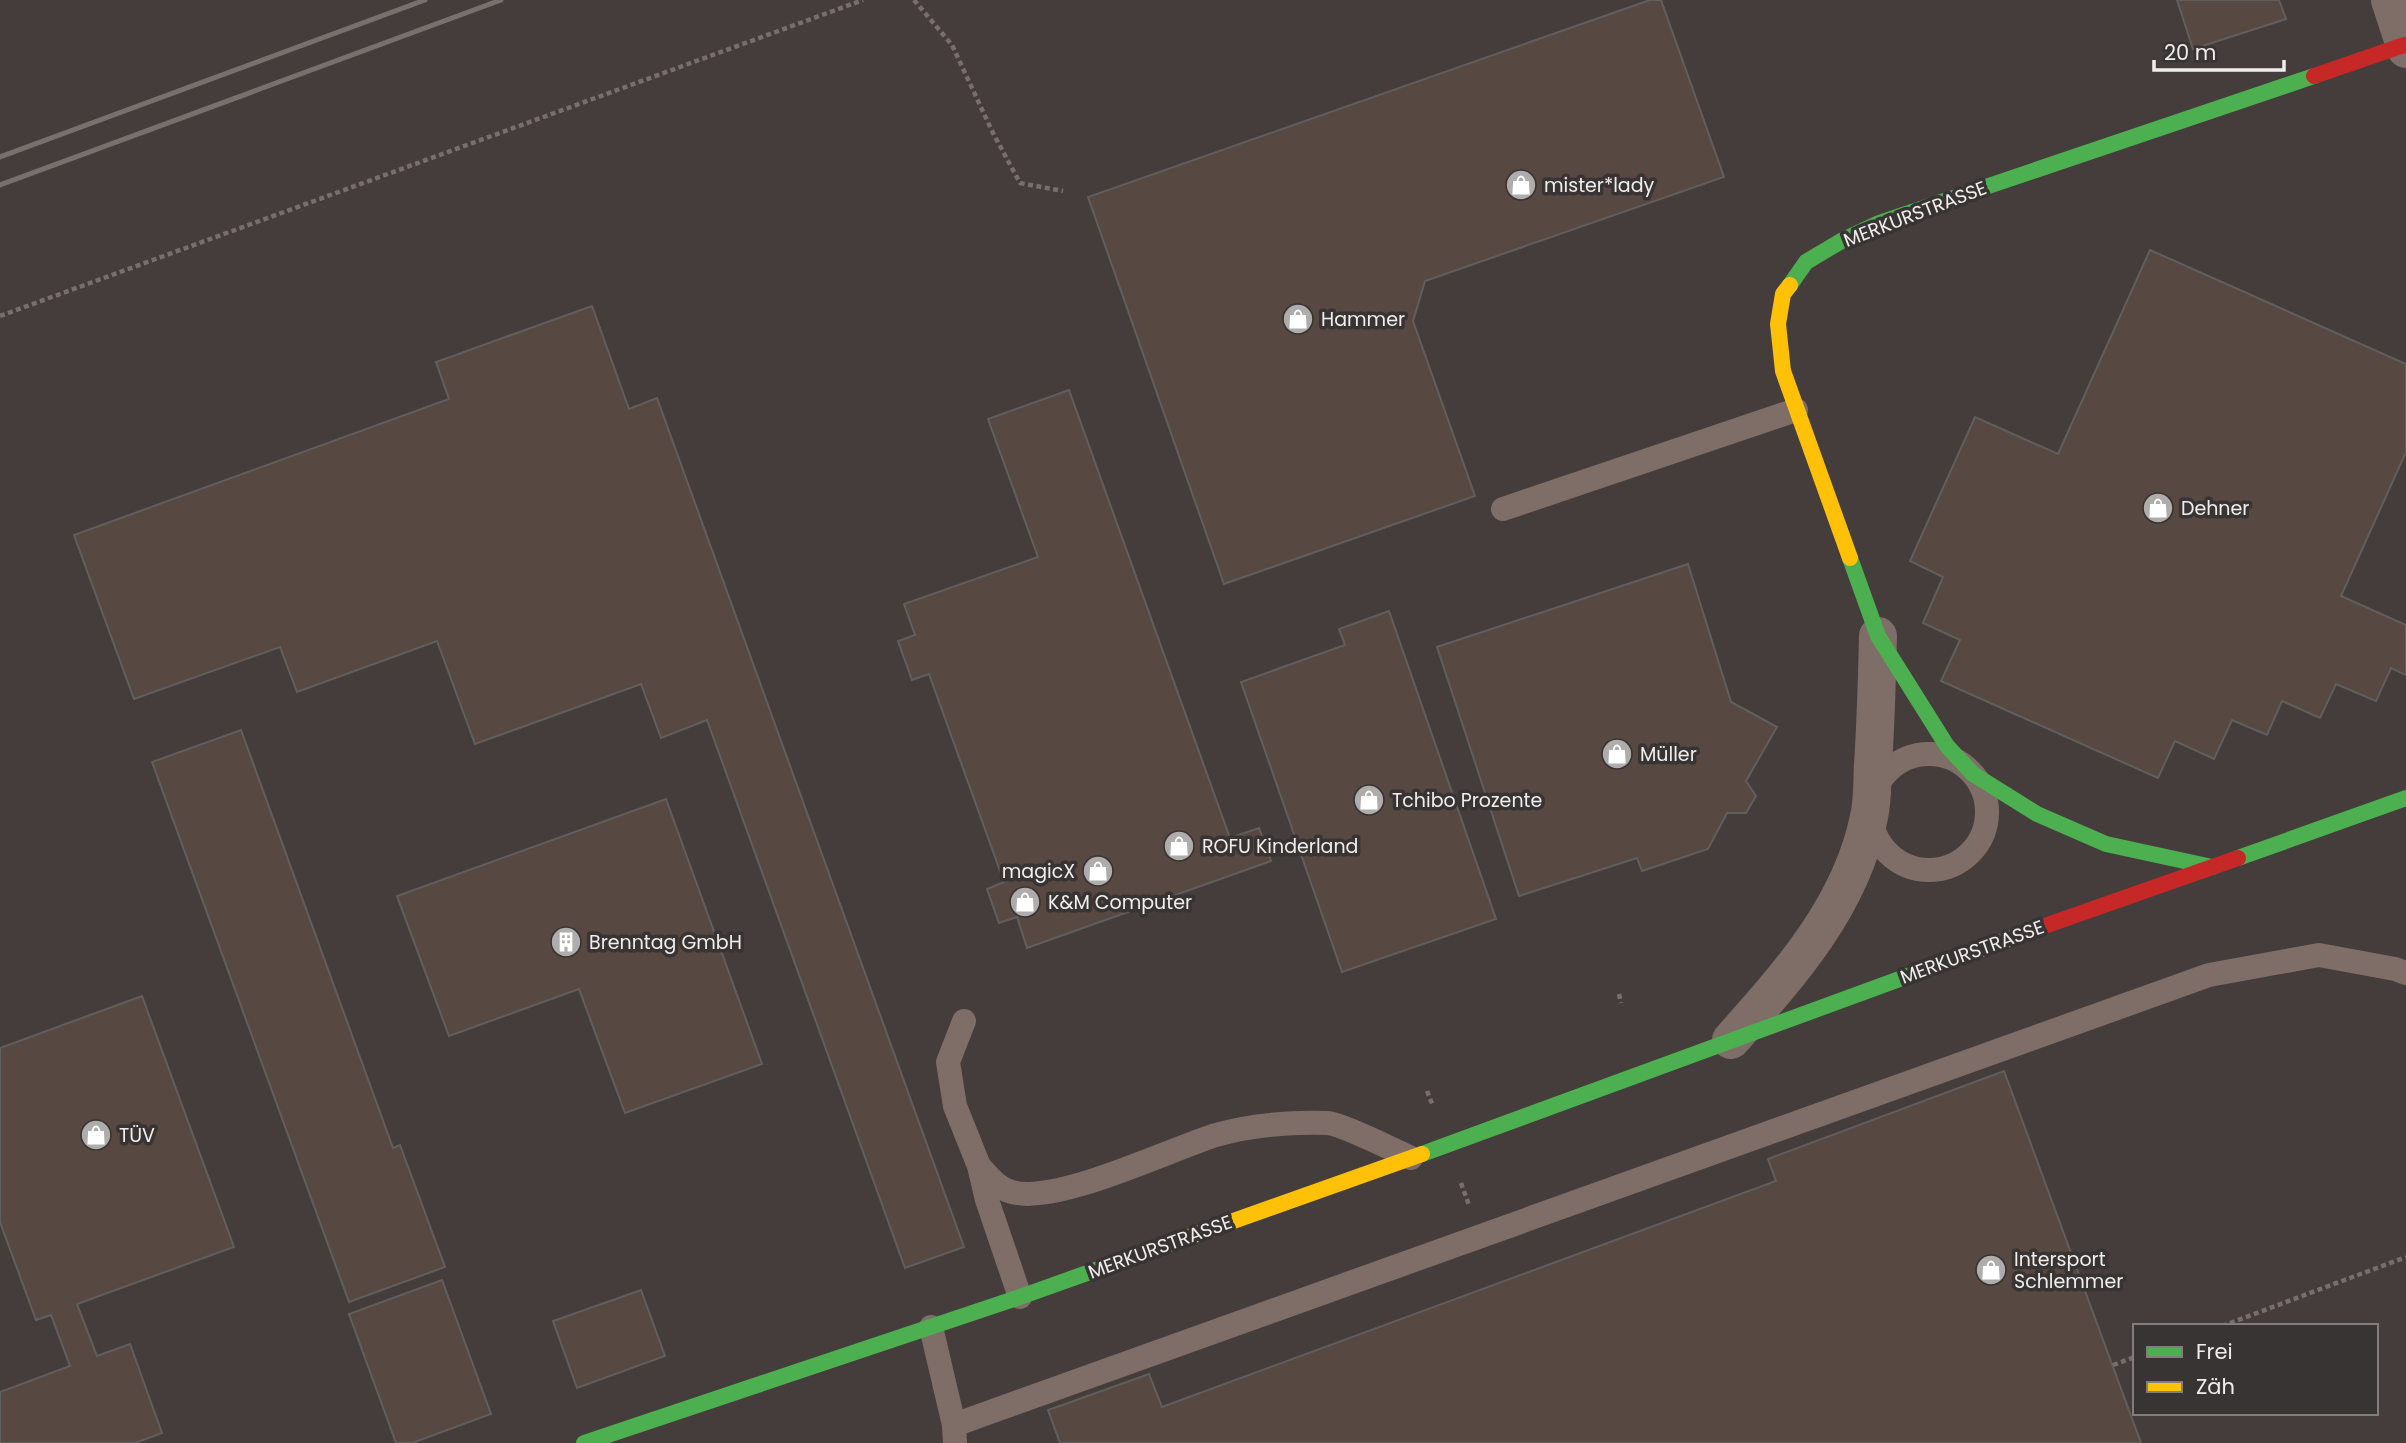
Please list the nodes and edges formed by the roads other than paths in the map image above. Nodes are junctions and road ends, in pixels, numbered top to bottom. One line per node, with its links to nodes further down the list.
1 (2390, 0): 2 (street)
2 (2405, 47): 3 (street, MERKURSTRASSE)
3 (1796, 410): 4 (lane); 5 (street, MERKURSTRASSE)
4 (1503, 509)
5 (1878, 636): 6 (street, MERKURSTRASSE); 8 (street, MERKURSTRASSE)
6 (1973, 774): 8 (lane); 8 (lane); 9 (street, MERKURSTRASSE)
7 (2406, 798): 9 (street, MERKURSTRASSE)
8 (1870, 814): 12 (street, MERKURSTRASSE)
9 (2214, 867): 12 (street, MERKURSTRASSE)
10 (2406, 973): 17 (lane)
11 (964, 1021): 14 (lane)
12 (1731, 1040): 13 (street, MERKURSTRASSE)
13 (1411, 1158): 14 (lane); 15 (street, MERKURSTRASSE)
14 (979, 1166): 15 (lane)
15 (1020, 1297): 16 (street, MERKURSTRASSE)
16 (931, 1327): 17 (lane); 18 (street, MERKURSTRASSE)
17 (954, 1434)
18 (584, 1443)

